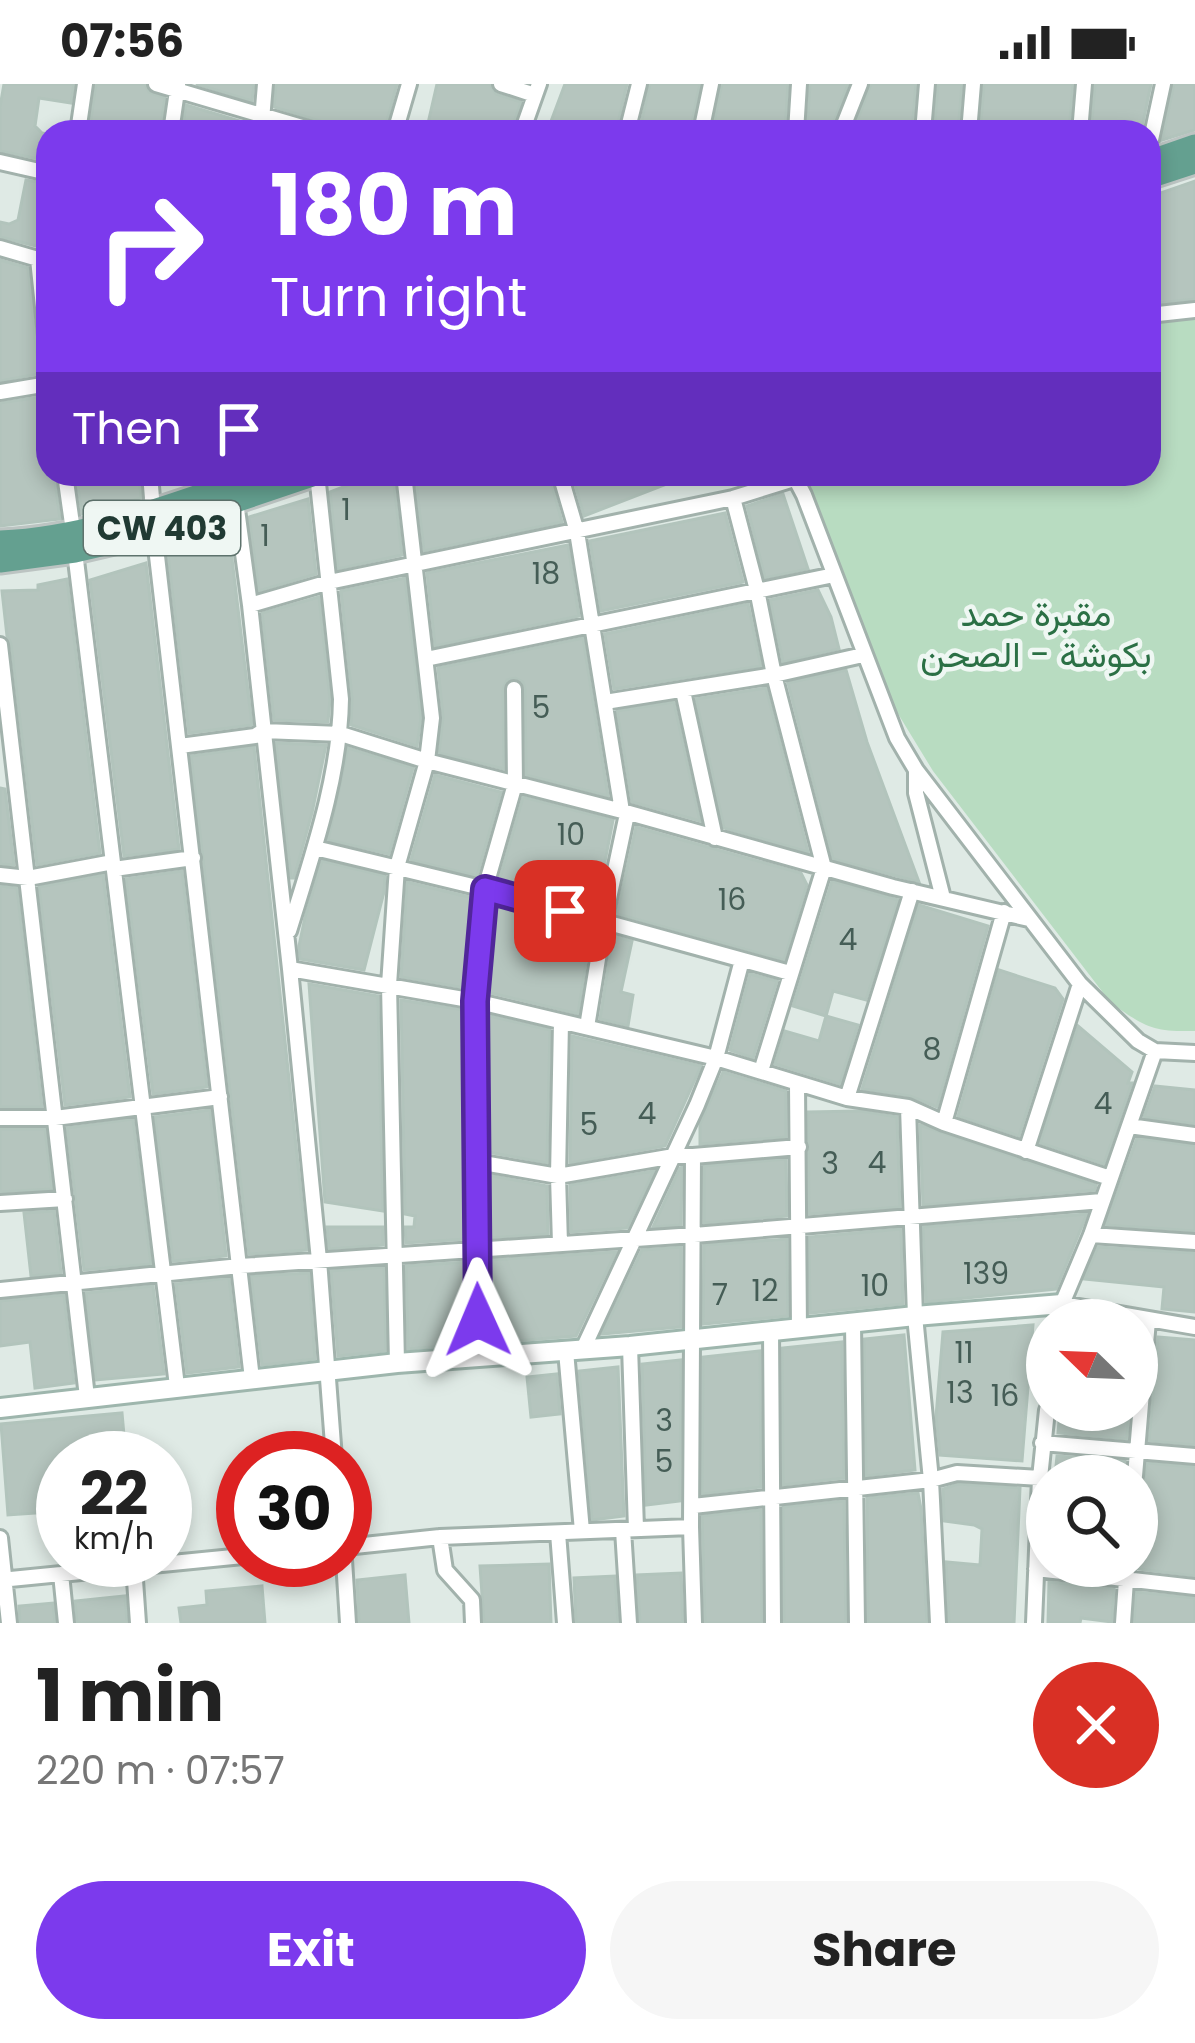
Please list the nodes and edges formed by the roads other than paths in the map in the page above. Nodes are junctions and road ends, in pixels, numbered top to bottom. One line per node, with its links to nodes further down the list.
1 (85, 84): 17 (street)
2 (156, 84): 14 (street)
3 (265, 84): 16 (street)
4 (409, 84): 21 (street)
5 (502, 84): 15 (street)
6 (639, 84): 23 (street)
7 (711, 84): 24 (street)
8 (799, 84): 25 (street)
9 (860, 84): 26 (street)
10 (927, 84): 27 (street)
11 (973, 84): 28 (street)
12 (1084, 84): 29 (street)
13 (1163, 84): 30 (street)
14 (178, 87): 16 (street); 18 (street)
15 (537, 89): 22 (street)
16 (262, 114): 19 (street); 20 (street)
17 (80, 120)
18 (173, 120)
19 (262, 120)
20 (281, 120)
21 (398, 120)
22 (525, 120)
23 (630, 120)
24 (704, 120)
25 (797, 120)
26 (846, 120)
27 (924, 120)
28 (970, 120)
29 (1081, 120)
30 (1155, 120)
31 (1195, 145): 32 (main road)
32 (1161, 157)
33 (0, 162): 35 (street)
34 (1195, 163): 36 (main road)
35 (36, 170)
36 (1161, 174)
37 (0, 248): 38 (street)
38 (36, 258)
39 (1195, 310): 40 (street)
40 (1161, 314)
41 (36, 386): 42 (street)
42 (0, 392)
43 (67, 486): 57 (street)
44 (151, 486): 54 (street)
45 (230, 486): 54 (main road, CW 403)
46 (283, 486): 53 (main road, CW 403)
47 (319, 486): 61 (street)
48 (405, 486): 59 (street)
49 (564, 486): 55 (street)
50 (767, 486): 52 (street)
51 (799, 486): 60 (street)
52 (733, 498): 55 (street); 62 (street)
53 (236, 502): 54 (main road, CW 403); 63 (street)
54 (154, 520): 57 (main road, CW 403); 74 (street)
55 (577, 532): 59 (street); 64 (street)
56 (0, 541): 57 (main road, CW 403)
57 (74, 541): 58 (main road, CW 403); 83 (street)
58 (0, 562)
59 (415, 564): 61 (street); 67 (street)
60 (834, 575): 62 (street); 66 (street)
61 (329, 582): 63 (street); 73 (street)
62 (757, 590): 64 (street); 68 (street)
63 (250, 605): 72 (street)
64 (592, 625): 67 (street); 71 (street)
65 (0, 645): 77 (street)
66 (863, 656): 68 (street); 76 (street)
67 (426, 659): 75 (street)
68 (774, 675): 70 (street); 85 (street)
69 (514, 688): 78 (street)
70 (683, 691): 71 (street); 80 (street)
71 (605, 702): 79 (street)
72 (262, 731): 73 (street); 74 (street); 94 (street)
73 (340, 734): 75 (street); 81 (street)
74 (180, 746): 82 (street)
75 (428, 761): 78 (street); 84 (street)
76 (916, 770): 90 (street); 92 (street)
77 (8, 772): 87 (street)
78 (515, 784): 79 (street); 88 (street)
79 (625, 813): 80 (street); 93 (street)
80 (716, 838): 85 (street)
81 (315, 848): 84 (street); 94 (street)
82 (193, 858): 83 (street); 108 (street)
83 (114, 866): 87 (street); 110 (street)
84 (397, 867): 88 (street); 99 (street)
85 (824, 868): 89 (street); 97 (street)
86 (0, 875): 87 (street)
87 (28, 878): 113 (street)
88 (485, 889): 93 (street); 100 (street)
89 (912, 891): 90 (street); 109 (street)
90 (943, 898): 91 (street)
91 (1004, 912): 92 (street); 114 (street)
92 (1029, 919): 98 (street)
93 (604, 922): 95 (street); 102 (street)
94 (286, 942): 96 (street)
95 (742, 960): 97 (street); 105 (street)
96 (290, 969): 99 (street); 136 (street)
97 (790, 973): 106 (street)
98 (1080, 984): 103 (street); 118 (street)
99 (389, 985): 100 (street); 135 (street)
100 (475, 1001): 101 (street); 121 (street)
101 (561, 1022): 102 (street); 122 (street)
102 (587, 1027): 105 (street)
103 (1155, 1051): 104 (street); 115 (street)
104 (1195, 1053)
105 (716, 1058): 106 (street); 119 (street)
106 (761, 1071): 107 (street)
107 (797, 1085): 109 (street); 117 (street)
108 (220, 1096): 110 (street); 137 (street)
109 (847, 1098): 111 (street)
110 (143, 1106): 113 (street); 138 (street)
111 (908, 1107): 114 (street); 127 (street)
112 (0, 1118): 113 (street)
113 (55, 1118): 124 (street)
114 (944, 1124): 118 (street)
115 (1129, 1126): 116 (street); 123 (street)
116 (1195, 1135)
117 (799, 1147): 120 (street); 128 (street)
118 (1026, 1150): 123 (street)
119 (674, 1156): 120 (street); 122 (street); 131 (street)
120 (693, 1156): 129 (street)
121 (478, 1162): 122 (street); 134 (street)
122 (558, 1176): 133 (street)
123 (1111, 1178): 125 (street)
124 (65, 1199): 126 (street); 139 (street)
125 (1102, 1201): 127 (street); 130 (street)
126 (0, 1203)
127 (910, 1217): 128 (street); 143 (street)
128 (799, 1226): 129 (street); 147 (street)
129 (694, 1235): 131 (street); 149 (street)
130 (1091, 1235): 132 (street); 141 (street)
131 (634, 1239): 133 (street); 151 (street)
132 (1195, 1242)
133 (560, 1244): 134 (street)
134 (477, 1248): 135 (street); 152 (street)
135 (394, 1254): 136 (street); 153 (street)
136 (319, 1260): 137 (street); 154 (street)
137 (240, 1266): 138 (street); 155 (street)
138 (164, 1274): 139 (street); 156 (street)
139 (76, 1283): 140 (street); 157 (street)
140 (0, 1290)
141 (1066, 1299)
142 (1026, 1313): 143 (street)
143 (915, 1316): 145 (street); 168 (street)
144 (1158, 1321): 146 (street)
145 (853, 1324): 147 (street); 169 (street)
146 (1195, 1327)
147 (799, 1329): 148 (street)
148 (771, 1331): 149 (street); 170 (street)
149 (694, 1339): 150 (street); 171 (street)
150 (630, 1346): 151 (street); 173 (street)
151 (574, 1350): 152 (street); 174 (street)
152 (478, 1356): 153 (street)
153 (397, 1364): 154 (street)
154 (326, 1371): 155 (street); 159 (street)
155 (252, 1379): 156 (street)
156 (177, 1386): 157 (street)
157 (88, 1397): 158 (street)
158 (0, 1408)
159 (332, 1431)
160 (1044, 1431): 162 (street)
161 (1139, 1431): 163 (street)
162 (1042, 1443): 163 (street); 164 (street)
163 (1137, 1451): 165 (street); 166 (street)
164 (1041, 1455)
165 (1137, 1455)
166 (1195, 1456)
167 (1026, 1477): 168 (street)
168 (932, 1480): 169 (street); 198 (street)
169 (855, 1487): 170 (street); 197 (street)
170 (773, 1496): 171 (street); 196 (street)
171 (693, 1506): 172 (street)
172 (692, 1527): 173 (street); 195 (street)
173 (630, 1529): 174 (street); 194 (street)
174 (582, 1531): 175 (street)
175 (558, 1533): 176 (street); 193 (street)
176 (440, 1537): 178 (street); 192 (street)
177 (0, 1538): 181 (street)
178 (372, 1544)
179 (36, 1577): 181 (street)
180 (1158, 1579): 187 (street)
181 (3, 1580): 188 (street)
182 (62, 1587): 189 (street)
183 (135, 1587): 190 (street)
184 (346, 1587): 191 (street)
185 (1035, 1587): 199 (street)
186 (1126, 1587): 200 (street)
187 (1195, 1587)
188 (9, 1623)
189 (66, 1623)
190 (138, 1623)
191 (348, 1623)
192 (473, 1623)
193 (565, 1623)
194 (628, 1623)
195 (694, 1623)
196 (773, 1623)
197 (857, 1623)
198 (938, 1623)
199 (1034, 1623)
200 (1123, 1623)

